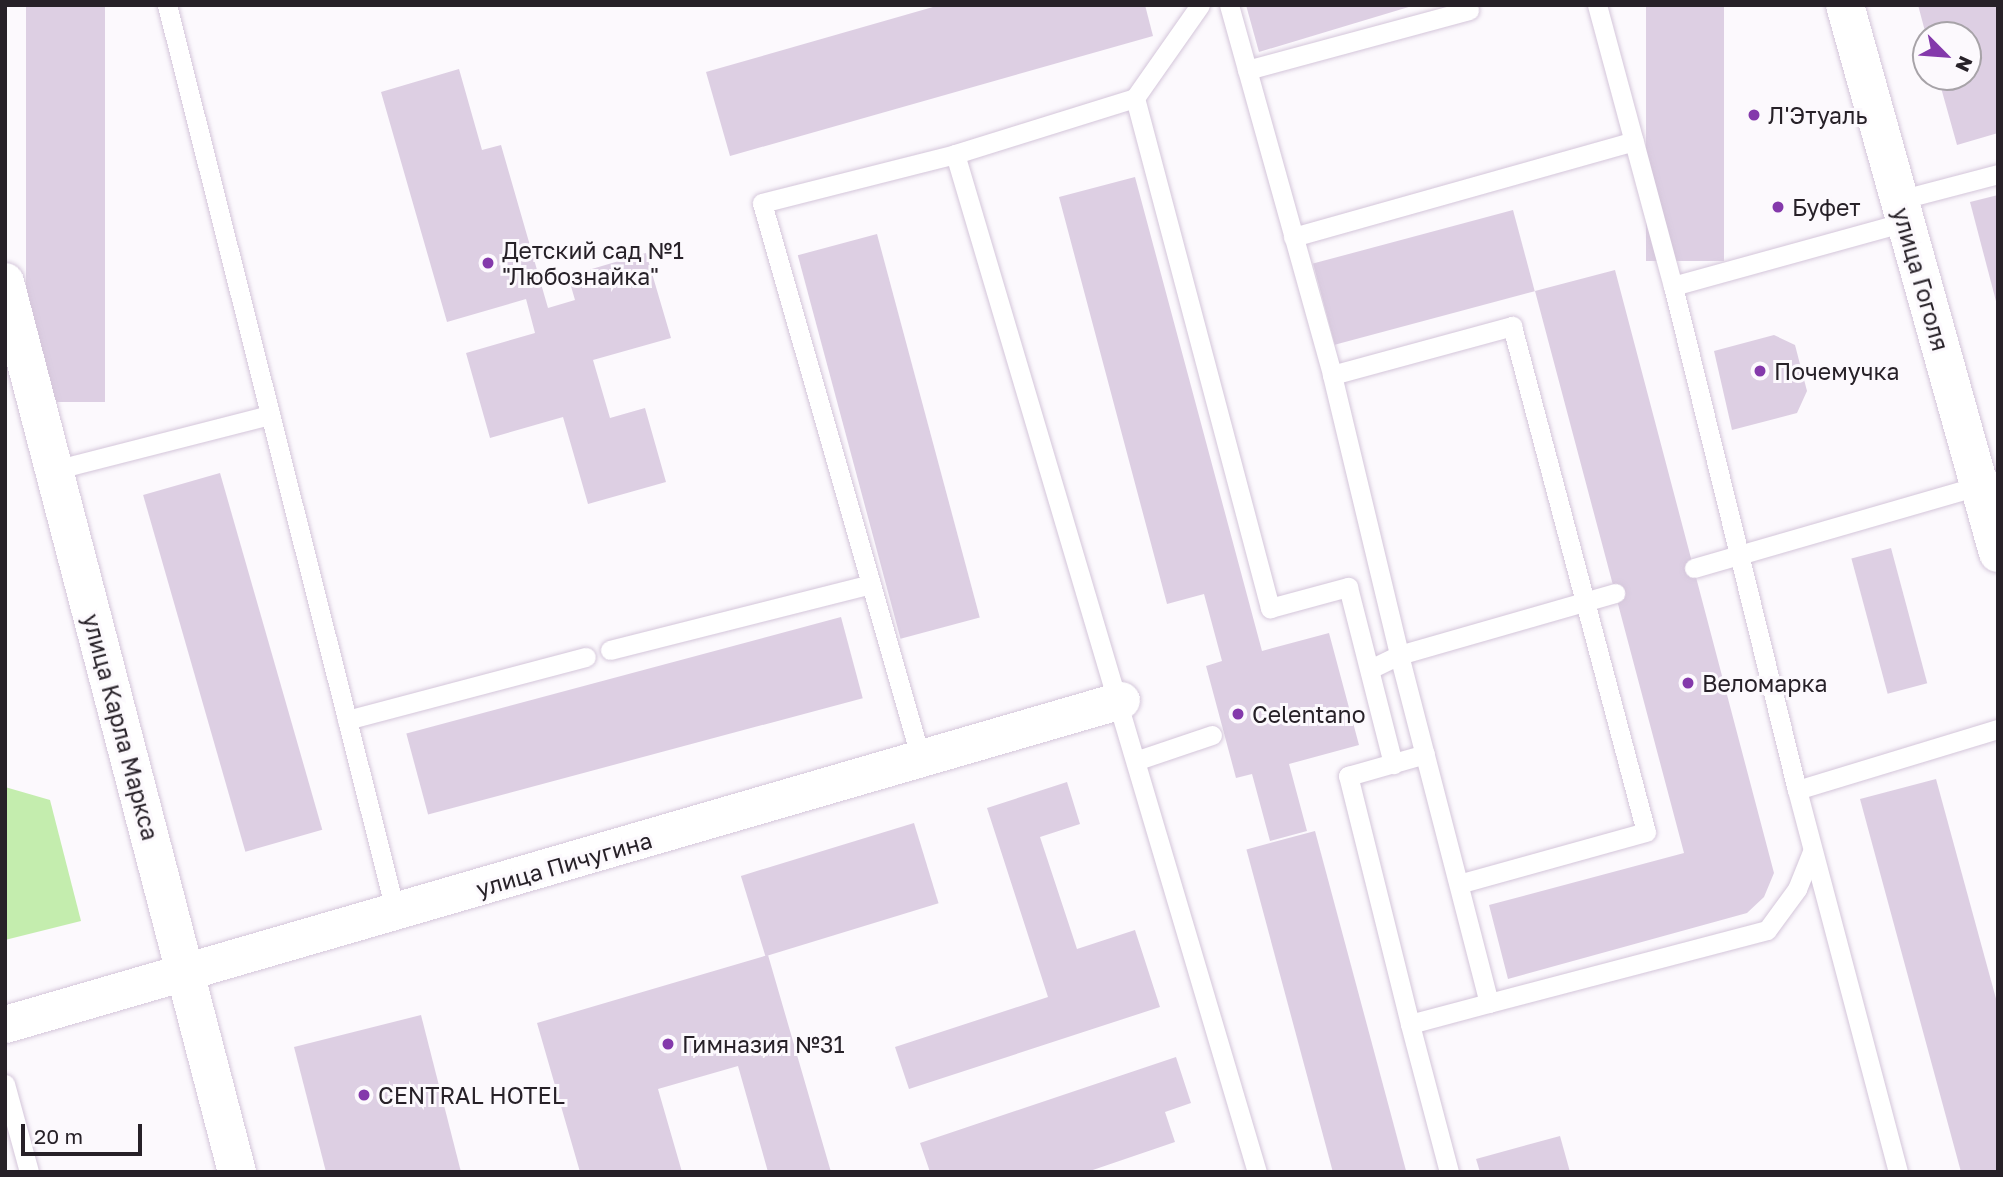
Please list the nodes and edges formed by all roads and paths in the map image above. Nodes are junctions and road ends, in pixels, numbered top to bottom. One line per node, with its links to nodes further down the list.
1 (167, 5): 18 (lane)
2 (1200, 5): 8 (lane)
3 (1229, 5): 7 (lane)
4 (1597, 5): 9 (lane)
5 (1845, 5): 12 (main road, улица Гоголя)
6 (1469, 10): 7 (lane)
7 (1247, 70): 13 (lane)
8 (1135, 98): 10 (lane); 30 (lane)
9 (1634, 141): 13 (lane); 15 (lane)
10 (955, 153): 24 (lane); 31 (lane)
11 (1998, 174): 12 (lane)
12 (1902, 211): 15 (lane); 20 (main road, улица Гоголя)
13 (1293, 237): 17 (lane)
14 (5, 282): 16 (main road, улица Карла Маркса)
15 (1673, 286): 22 (lane)
16 (12, 336): 19 (main road, улица Карла Маркса)
17 (1332, 375): 26 (lane); 28 (lane)
18 (270, 415): 19 (lane); 32 (lane)
19 (54, 470): 43 (main road, улица Карла Маркса)
20 (1988, 482): 21 (main road, улица Гоголя); 22 (lane)
21 (1998, 553)
22 (1741, 556): 23 (lane); 39 (lane)
23 (1694, 569)
24 (871, 584): 27 (lane); 36 (lane)
25 (1615, 593): 26 (lane)
26 (1585, 601): 28 (lane); 41 (lane)
27 (610, 650)
28 (1399, 655): 30 (lane); 35 (lane)
29 (586, 657): 32 (lane)
30 (1370, 668): 38 (lane)
31 (1121, 700): 36 (street, улица Пичугина); 37 (lane)
32 (347, 720): 42 (lane)
33 (1998, 729): 39 (lane)
34 (1212, 735): 37 (lane)
35 (1425, 754): 38 (lane); 41 (lane)
36 (921, 759): 42 (street, улица Пичугина)
37 (1138, 760): 50 (lane)
38 (1393, 764): 46 (lane)
39 (1797, 790): 40 (lane)
40 (1812, 852): 44 (lane); 52 (lane)
41 (1459, 884): 44 (lane)
42 (396, 914): 43 (street, улица Пичугина)
43 (186, 973): 45 (street, улица Пичугина); 49 (main road, улица Карла Маркса)
44 (1489, 1003): 46 (lane)
45 (5, 1024)
46 (1410, 1024): 51 (lane)
47 (5, 1084): 48 (lane)
48 (29, 1172)
49 (237, 1172)
50 (1257, 1172)
51 (1449, 1172)
52 (1898, 1172)

